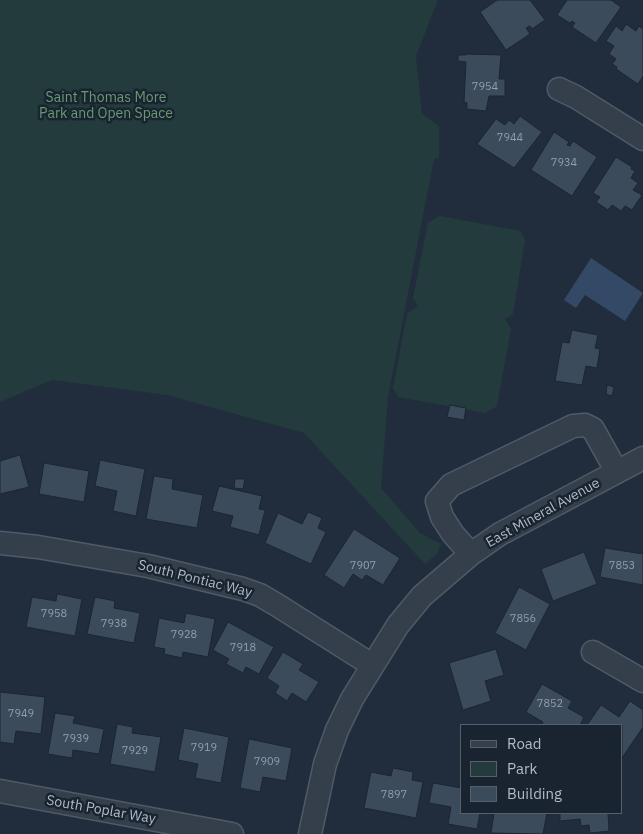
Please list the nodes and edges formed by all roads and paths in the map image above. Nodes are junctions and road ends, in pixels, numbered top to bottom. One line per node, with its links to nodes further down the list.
1 (559, 89): 2 (street)
2 (643, 139)
3 (643, 458): 4 (street, East Mineral Avenue)
4 (617, 472): 6 (street, East Mineral Avenue); 6 (street)
5 (0, 543): 8 (street, South Pontiac Way)
6 (471, 554): 8 (street, East Mineral Avenue)
7 (593, 652): 9 (street)
8 (372, 665): 12 (street, East Mineral Avenue)
9 (643, 681)
10 (0, 791): 11 (street, South Poplar Way)
11 (232, 834)
12 (310, 834)

